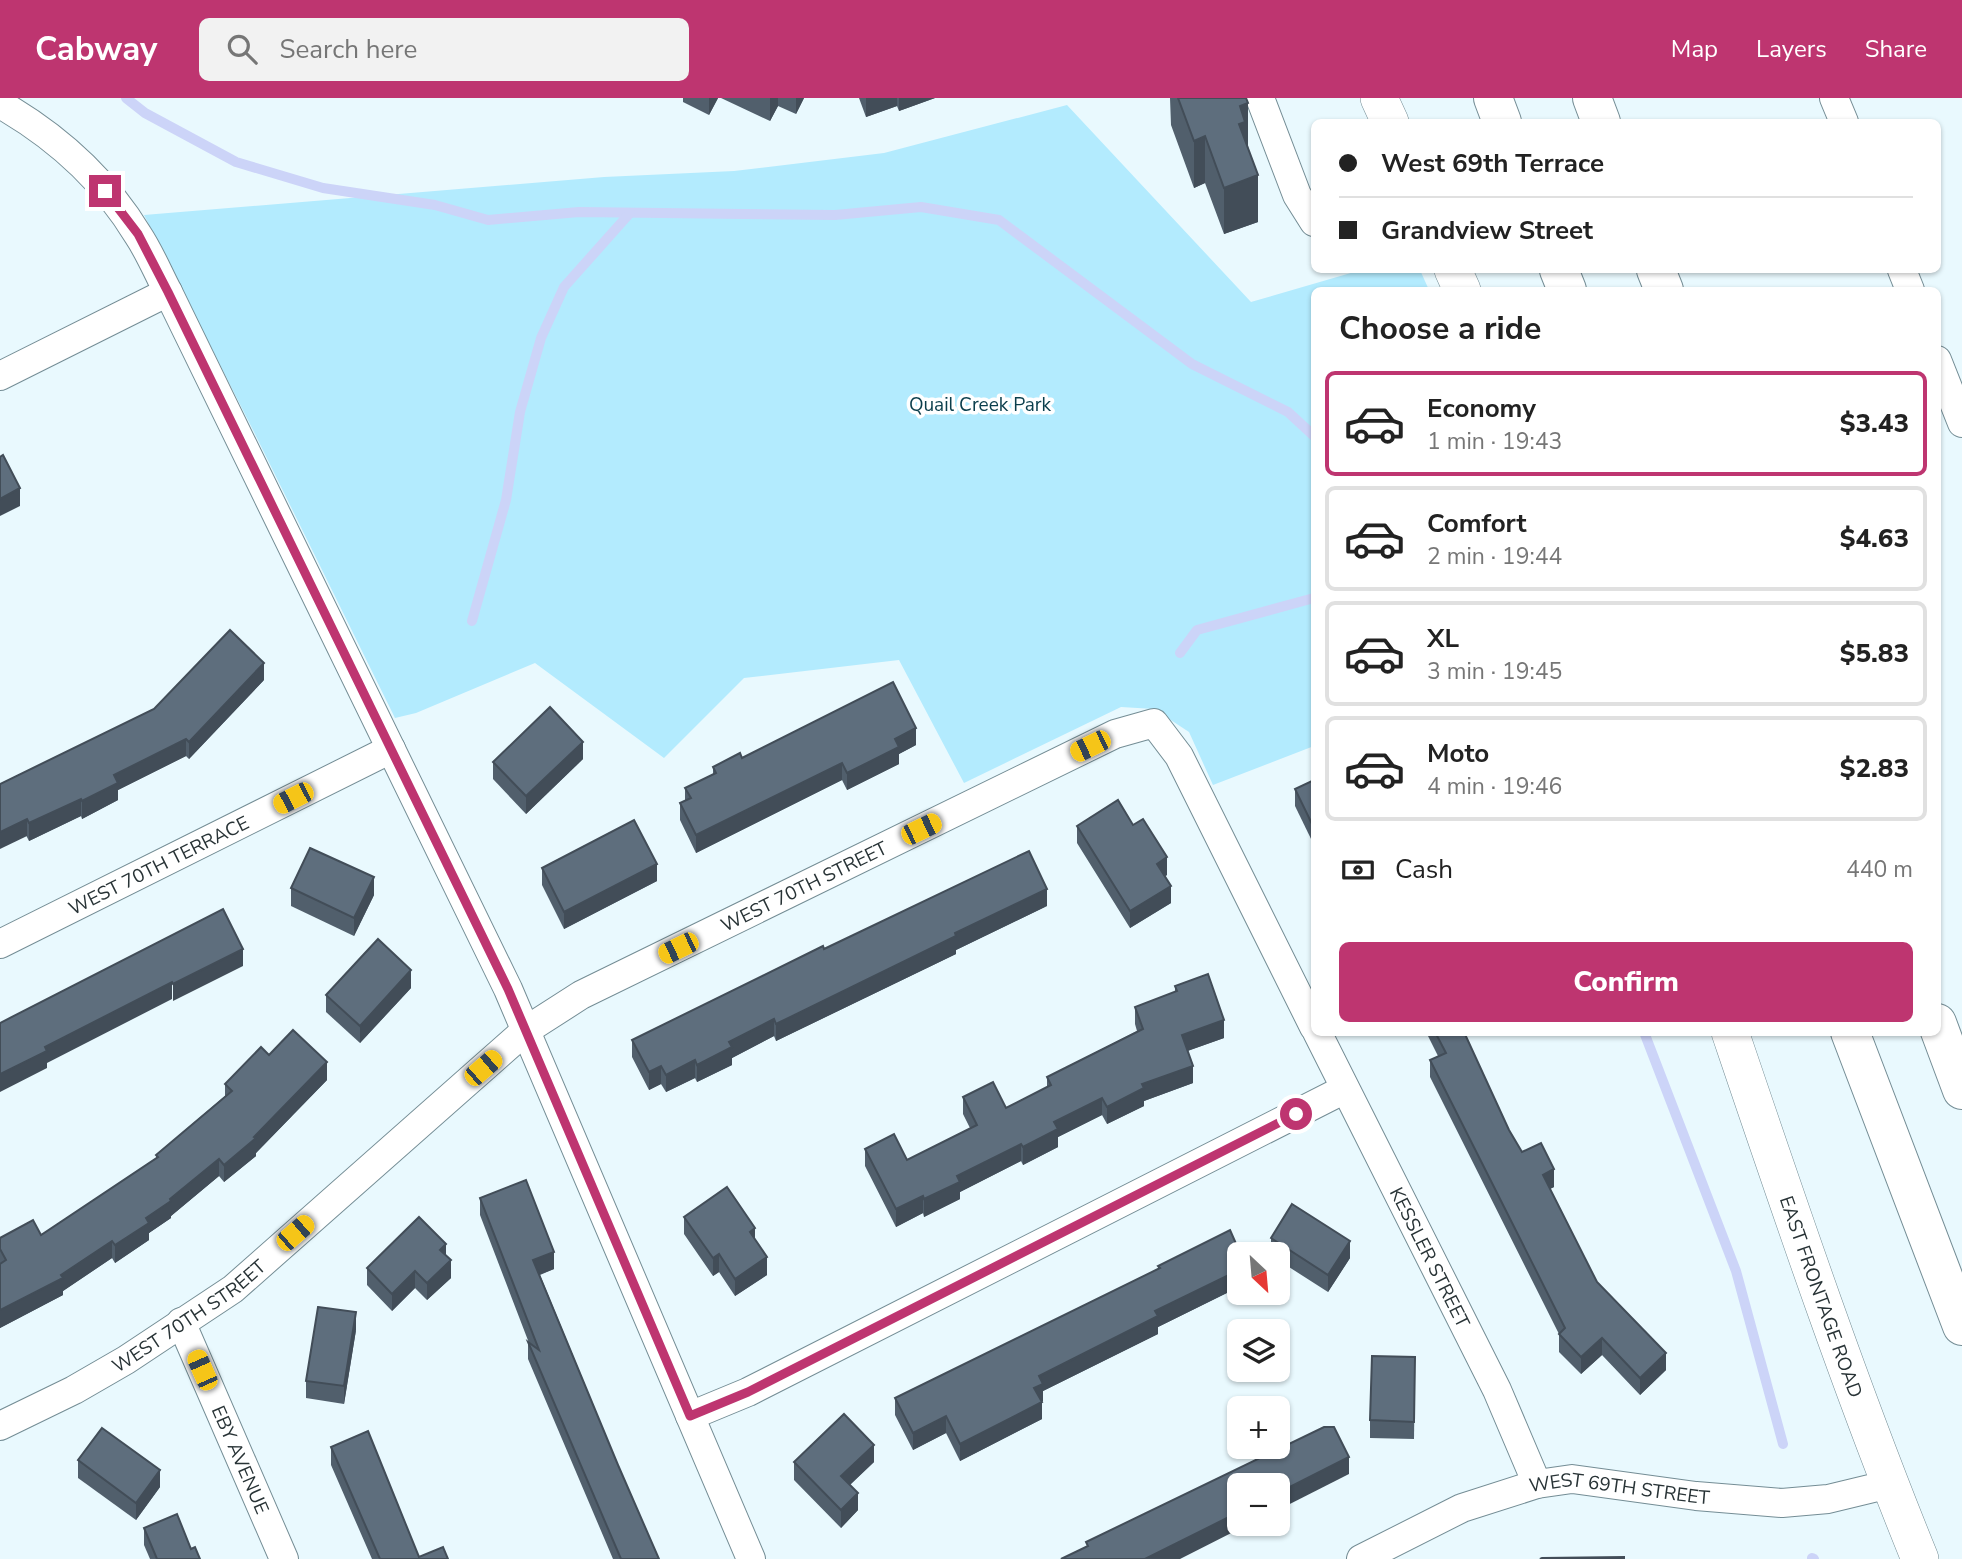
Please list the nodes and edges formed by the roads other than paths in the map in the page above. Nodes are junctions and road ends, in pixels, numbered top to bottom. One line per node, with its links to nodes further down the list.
1 (1260, 98): 11 (street)
2 (1379, 98): 7 (street)
3 (1493, 98): 8 (highway)
4 (1592, 98): 9 (highway)
5 (1834, 98): 10 (street)
6 (0, 104): 12 (street)
7 (1389, 119)
8 (1502, 119)
9 (1600, 119)
10 (1843, 119)
11 (1311, 217)
12 (168, 292): 14 (street); 16 (street)
13 (1941, 370): 15 (street)
14 (0, 376)
15 (1962, 423)
16 (391, 749): 17 (street, WEST 70TH TERRACE); 19 (street)
17 (0, 944)
18 (1311, 1021): 19 (street, WEST 70TH STREET)
19 (525, 1031): 26 (street, WEST 70TH STREET); 28 (street)
20 (1941, 1034): 25 (highway)
21 (1319, 1036): 24 (street, KESSLER STREET)
22 (1731, 1036): 31 (street, EAST FRONTAGE ROAD)
23 (1852, 1036): 27 (highway)
24 (1345, 1089): 28 (street); 30 (street, KESSLER STREET)
25 (1962, 1090)
26 (181, 1322): 29 (street, WEST 70TH STREET); 32 (street, EBY AVENUE)
27 (1962, 1326)
28 (690, 1416): 33 (street)
29 (0, 1426)
30 (1537, 1484): 31 (street, WEST 69TH STREET); 34 (street, WEST 69TH STREET)
31 (1889, 1484): 35 (street, EAST FRONTAGE ROAD)
32 (284, 1559)
33 (751, 1559)
34 (1361, 1559)
35 (1920, 1559)

